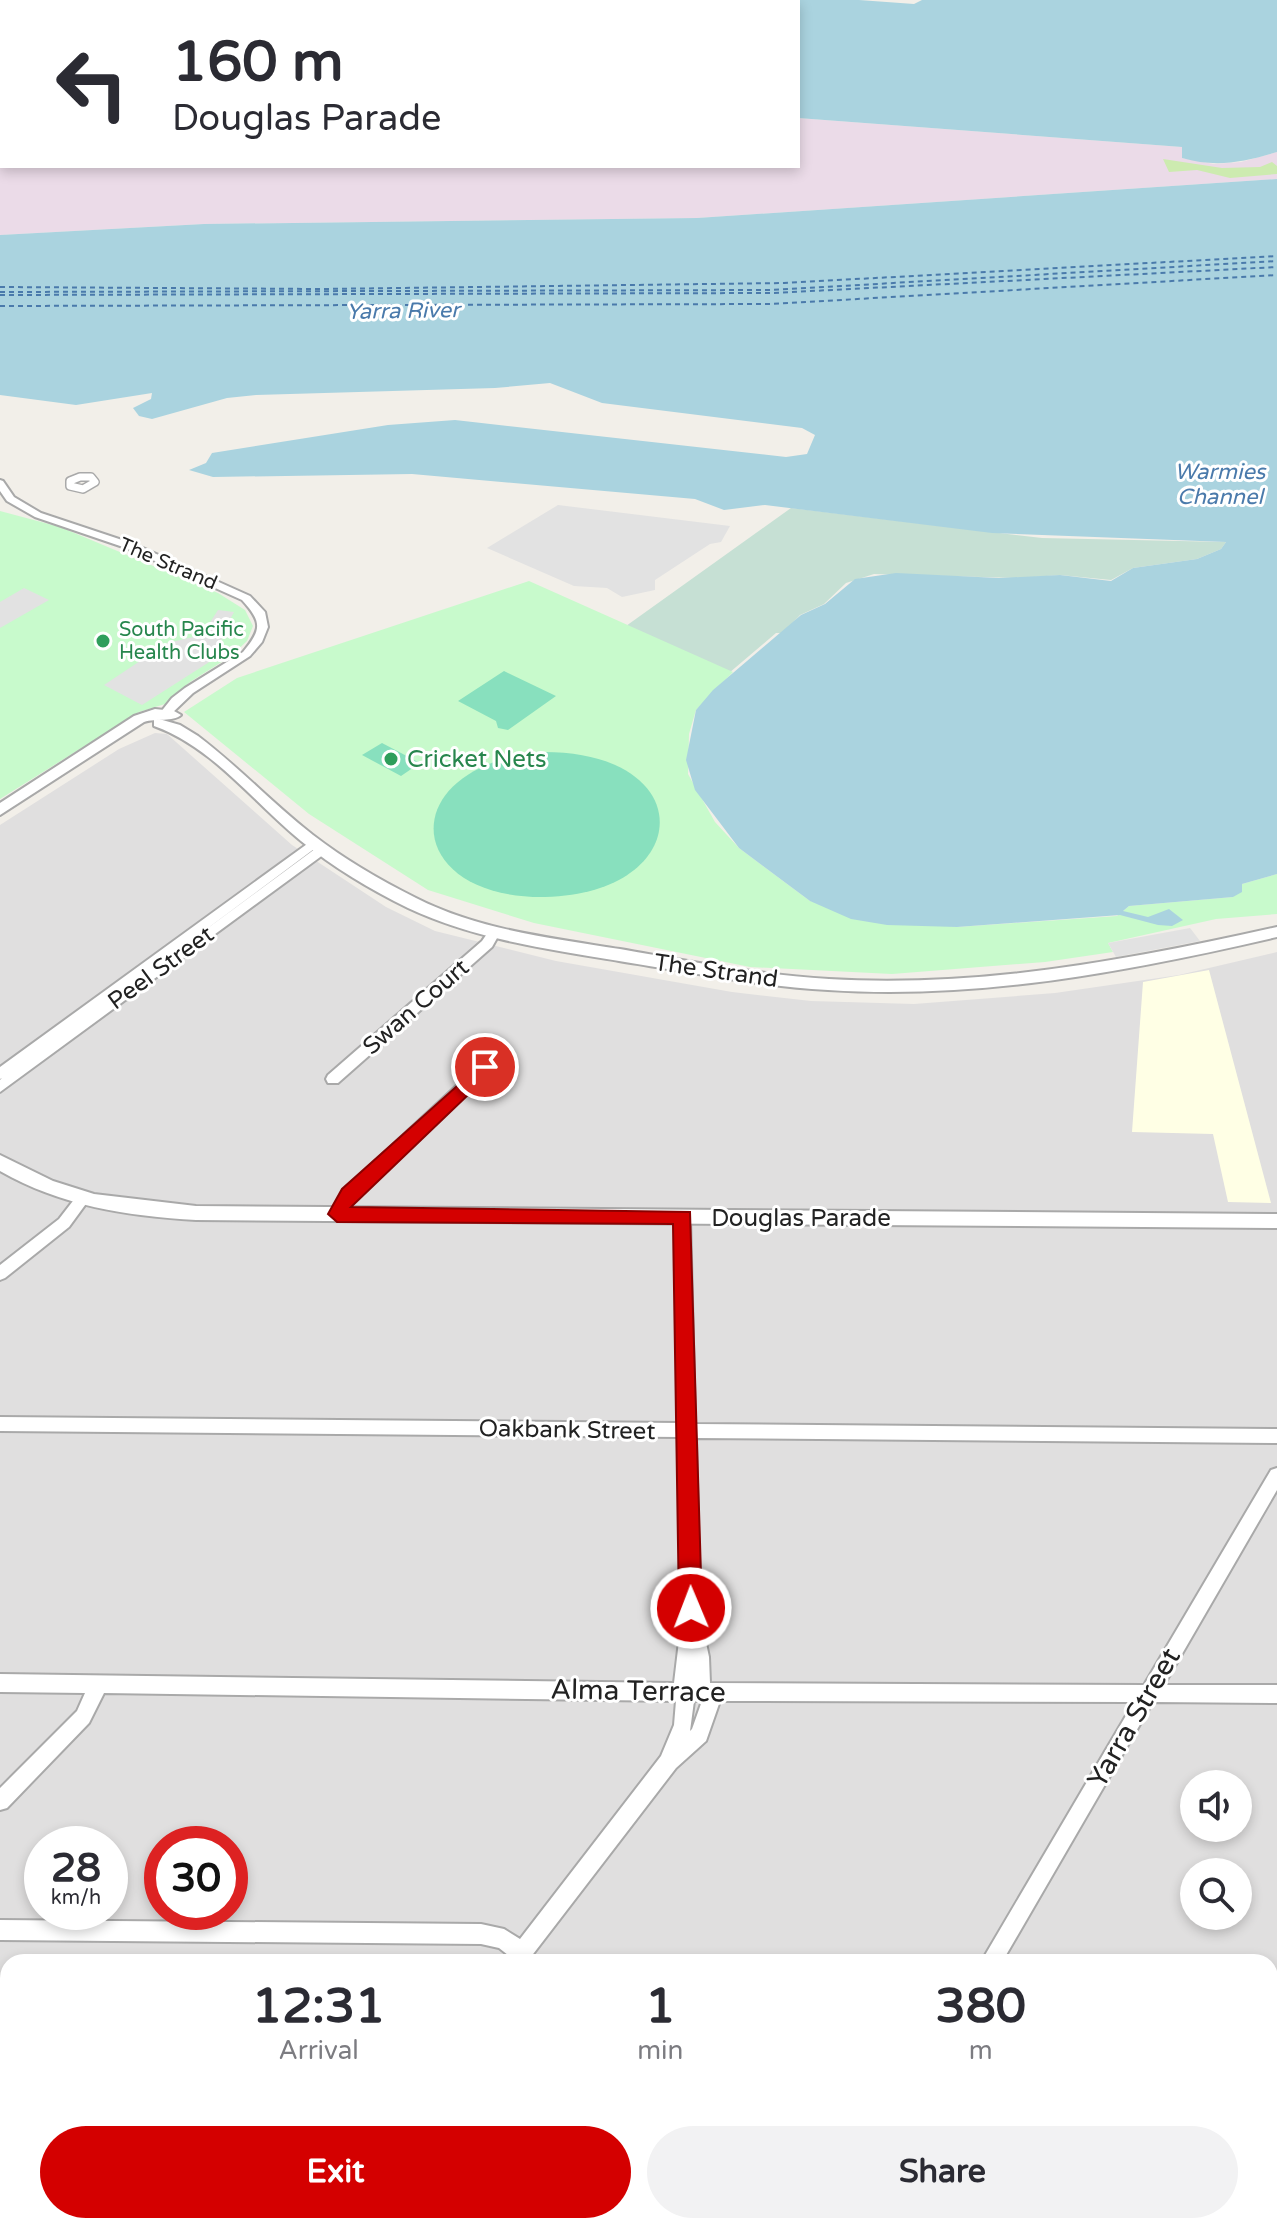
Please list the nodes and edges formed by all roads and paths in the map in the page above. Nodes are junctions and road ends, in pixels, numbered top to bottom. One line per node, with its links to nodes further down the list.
1 (0, 483): 2 (street, The Strand)
2 (167, 717): 3 (street); 4 (street, The Strand)
3 (0, 810)
4 (318, 846): 5 (street, The Strand); 8 (street, Peel Street); 10 (street, Peel Street)
5 (495, 931): 6 (street, The Strand); 9 (street, Swan Court)
6 (1277, 932)
7 (485, 1067): 13 (street)
8 (0, 1074)
9 (333, 1079)
10 (0, 1087)
11 (0, 1162): 12 (street, Douglas Parade)
12 (81, 1201): 13 (street, Douglas Parade); 16 (street)
13 (337, 1214): 14 (street, Douglas Parade)
14 (683, 1217): 15 (street, Douglas Parade); 18 (street)
15 (1277, 1221)
16 (0, 1274)
17 (0, 1424): 18 (street, Oakbank Street)
18 (687, 1431): 19 (street, Oakbank Street); 23 (street)
19 (1277, 1436)
20 (1277, 1475): 24 (street, Yarra Street)
21 (0, 1683): 22 (street, Alma Terrace)
22 (99, 1684): 23 (street, Alma Terrace); 27 (street)
23 (696, 1692): 24 (street, Alma Terrace); 26 (street); 26 (street)
24 (1148, 1694): 25 (street, Alma Terrace); 31 (street, Yarra Street)
25 (1277, 1694)
26 (664, 1767): 30 (street)
27 (0, 1801)
28 (0, 1930): 29 (street)
29 (516, 1954)
30 (522, 1954)
31 (996, 1954)

